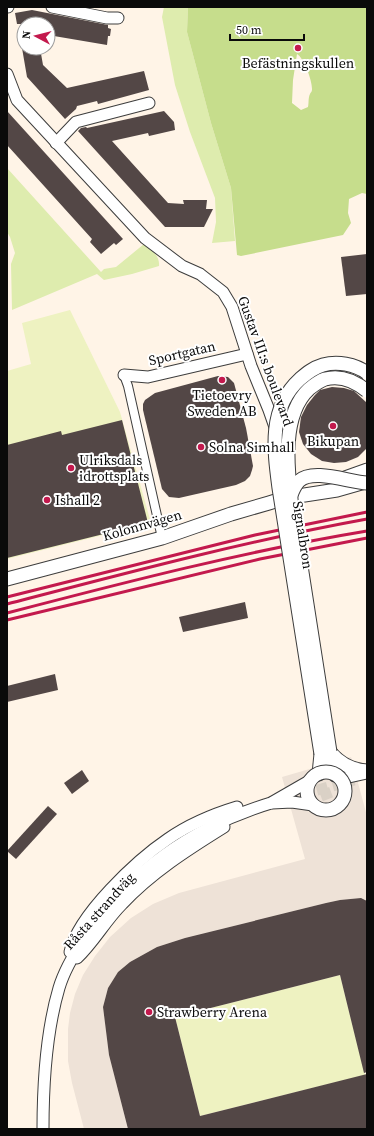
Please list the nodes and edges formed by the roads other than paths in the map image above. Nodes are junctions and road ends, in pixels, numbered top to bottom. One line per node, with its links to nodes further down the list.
1 (52, 7): 2 (street)
2 (118, 18)
3 (7, 74): 5 (street, Gustav III:s boulevard)
4 (149, 103): 5 (street)
5 (56, 143): 6 (street, Gustav III:s boulevard)
6 (247, 354): 8 (street, Sportgatan); 12 (street, Gustav III:s boulevard)
7 (367, 373): 17 (street, Signalbron, bridge)
8 (124, 375): 13 (street)
9 (367, 391): 12 (street, Signalbron, bridge)
10 (367, 470): 12 (street, Kolonnvägen)
11 (365, 482): 12 (street, Kolonnvägen); 12 (street, bridge)
12 (288, 496): 13 (street, Kolonnvägen); 15 (street, Signalbron, bridge)
13 (162, 538): 14 (street, Kolonnvägen)
14 (7, 579)
15 (330, 752): 16 (street); 18 (street, Signalbron)
16 (366, 774): 18 (street)
17 (315, 777): 18 (street, bridge); 19 (street, Råsta strandväg, bridge); 20 (street, bridge)
18 (338, 777): 20 (street, bridge)
19 (271, 803): 20 (street, Råsta strandväg, bridge); 21 (street, Råsta strandväg)
20 (313, 805)
21 (66, 969): 21 (street, Råsta strandväg); 22 (street, Råsta strandväg)
22 (43, 1129)

